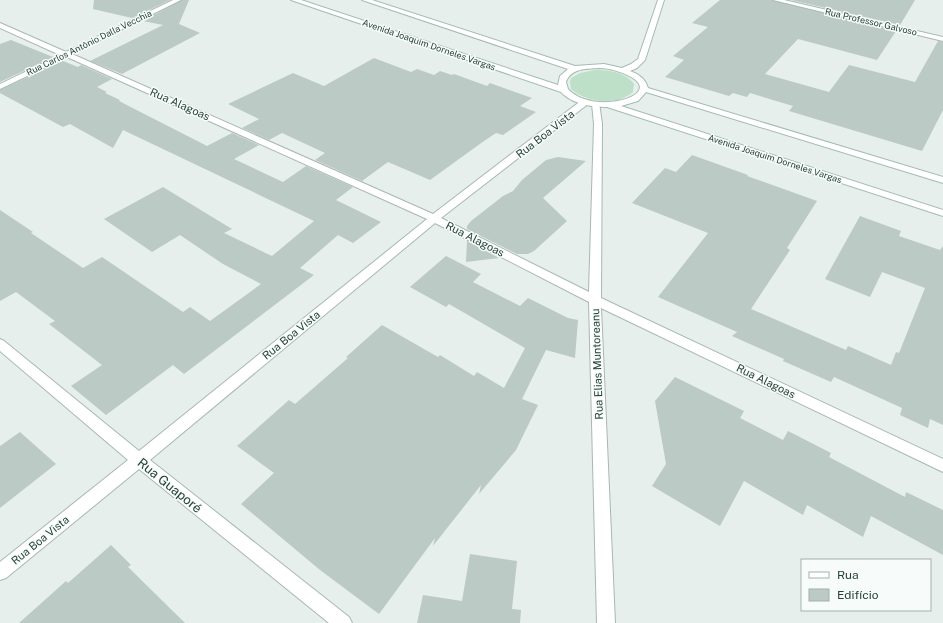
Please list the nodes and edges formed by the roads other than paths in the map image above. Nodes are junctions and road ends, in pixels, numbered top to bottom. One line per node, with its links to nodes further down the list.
1 (178, 0): 10 (street, Rua Carlos Antônio Dalla Vecchia)
2 (294, 0): 15 (street, Avenida Joaquim Dorneles Vargas)
3 (365, 0): 11 (street)
4 (661, 0): 12 (street)
5 (776, 0): 8 (street, Rua Professor Galvoso)
6 (894, 20): 8 (street)
7 (0, 25): 10 (street, Rua Alagoas)
8 (888, 26): 9 (street, Rua Professor Galvoso)
9 (943, 39)
10 (66, 54): 13 (street, Rua Carlos Antônio Dalla Vecchia); 19 (street, Rua Alagoas)
11 (575, 69): 12 (street); 15 (street)
12 (624, 70): 14 (street)
13 (0, 87)
14 (644, 89): 16 (street); 17 (street)
15 (564, 90): 16 (street, Avenida Joaquim Dorneles Vargas)
16 (596, 104): 18 (street, Avenida Joaquim Dorneles Vargas); 19 (street, Rua Boa Vista); 20 (street, Rua Elias Muntoreanu)
17 (943, 180)
18 (943, 213)
19 (434, 218): 20 (street, Rua Alagoas); 22 (street, Rua Boa Vista)
20 (595, 300): 23 (street, Rua Alagoas); 26 (street, Rua Elias Muntoreanu)
21 (0, 344): 22 (street, Rua Guaporé)
22 (139, 460): 24 (street, Rua Boa Vista); 25 (street, Rua Guaporé)
23 (943, 466)
24 (0, 572)
25 (343, 623)
26 (606, 623)

